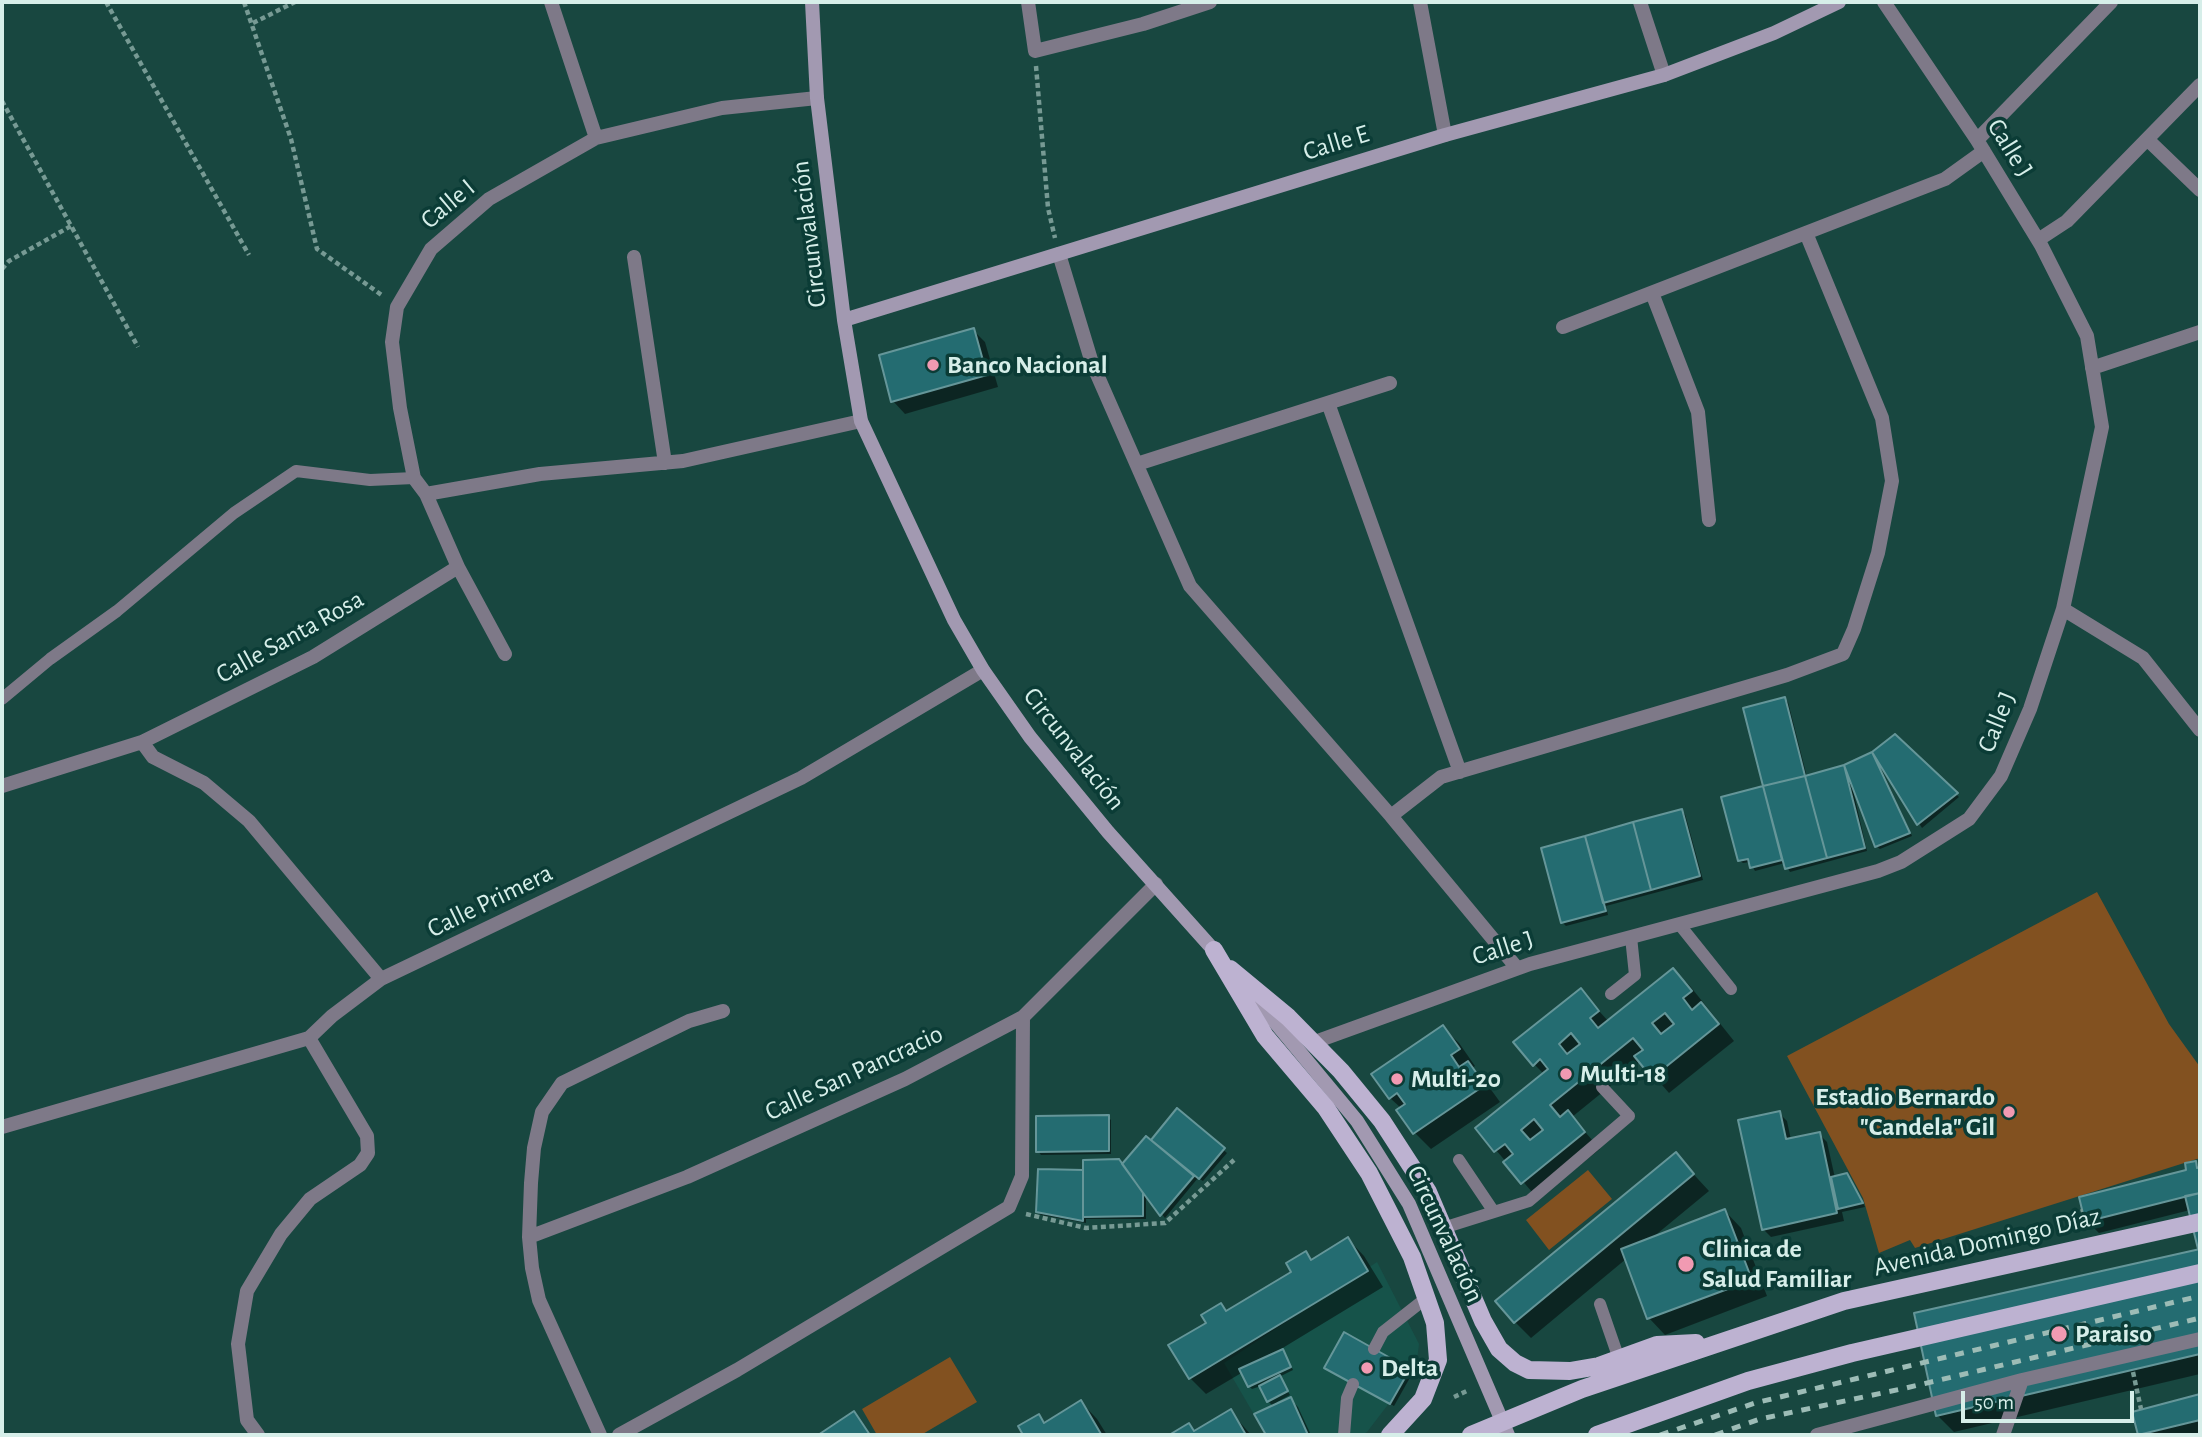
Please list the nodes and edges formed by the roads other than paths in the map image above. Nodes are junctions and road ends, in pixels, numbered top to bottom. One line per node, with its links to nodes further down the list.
1 (551, 2): 14 (street)
2 (812, 2): 12 (main road, Circunvalación)
3 (1028, 2): 4 (street)
4 (1210, 2)
5 (1420, 2): 13 (street)
6 (1640, 2): 10 (street)
7 (1839, 2): 10 (main road, Calle E)
8 (1884, 2): 16 (street, Calle J)
9 (2111, 2): 16 (street)
10 (1664, 75): 13 (main road, Calle E)
11 (2200, 85): 15 (street)
12 (817, 98): 14 (street, Calle I); 23 (main road, Circunvalación)
13 (1445, 135): 20 (main road, Calle E)
14 (596, 138): 32 (street, Calle I)
15 (2147, 139): 17 (street); 19 (street)
16 (1980, 146): 18 (street); 19 (street, Calle J)
17 (2200, 190)
18 (1806, 233): 22 (street); 42 (street)
19 (2038, 240): 26 (street, Calle J)
20 (1059, 254): 23 (main road, Calle E); 31 (street)
21 (634, 257): 30 (street)
22 (1652, 293): 24 (street); 34 (street)
23 (844, 320): 29 (main road, Circunvalación)
24 (1563, 327)
25 (2200, 332): 26 (street)
26 (2092, 368): 36 (street, Calle J)
27 (1390, 383): 28 (street)
28 (1328, 402): 31 (street); 42 (street)
29 (861, 421): 30 (street); 38 (main road, Circunvalación)
30 (665, 463): 33 (street)
31 (1137, 464): 44 (street)
32 (414, 478): 33 (street, Calle I); 39 (lane)
33 (426, 494): 35 (street, Calle I)
34 (1709, 520)
35 (458, 567): 37 (street, Calle I); 41 (street, Calle Santa Rosa)
36 (2063, 609): 40 (street); 46 (street, Calle J)
37 (505, 654)
38 (983, 670): 45 (main road, Circunvalación); 51 (street, Calle Primera)
39 (2, 699)
40 (2200, 730)
41 (142, 742): 43 (street, Calle Santa Rosa); 51 (street)
42 (1460, 772): 44 (street)
43 (2, 786)
44 (1391, 817): 49 (street)
45 (1156, 884): 48 (main road, Circunvalación); 55 (street, Calle San Pancracio)
46 (1679, 924): 47 (street, Calle J); 52 (lane)
47 (1631, 937): 49 (street, Calle J); 53 (lane)
48 (1214, 950): 50 (main road, Circunvalación); 66 (main road)
49 (1517, 968): 57 (street, Calle J)
50 (1230, 969): 57 (main road); 80 (main road, Circunvalación)
51 (381, 979): 56 (street, Calle Primera)
52 (1731, 989)
53 (1611, 995)
54 (723, 1011): 64 (street)
55 (1023, 1017): 64 (street, Calle San Pancracio); 76 (street)
56 (309, 1038): 59 (street, Calle Primera); 74 (street)
57 (1312, 1043): 63 (main road)
58 (1602, 1087): 61 (lane)
59 (2, 1127)
60 (1459, 1160): 61 (lane)
61 (1494, 1212): 63 (lane)
62 (2200, 1222): 69 (main road, Avenida Domingo Díaz)
63 (1443, 1228): 71 (main road)
64 (529, 1237): 75 (street)
65 (2200, 1273): 81 (main road)
66 (1425, 1299): 70 (lane); 78 (main road)
67 (1600, 1304): 71 (lane)
68 (2200, 1339): 72 (street)
69 (1717, 1342): 71 (main road); 79 (main road, Avenida Domingo Díaz)
70 (1374, 1349)
71 (1619, 1359)
72 (2022, 1380): 82 (street); 83 (street)
73 (1353, 1384): 77 (lane)
74 (258, 1435)
75 (600, 1435)
76 (619, 1435)
77 (1344, 1435)
78 (1390, 1435)
79 (1471, 1435)
80 (1508, 1435)
81 (1597, 1435)
82 (1817, 1435)
83 (2003, 1435)

